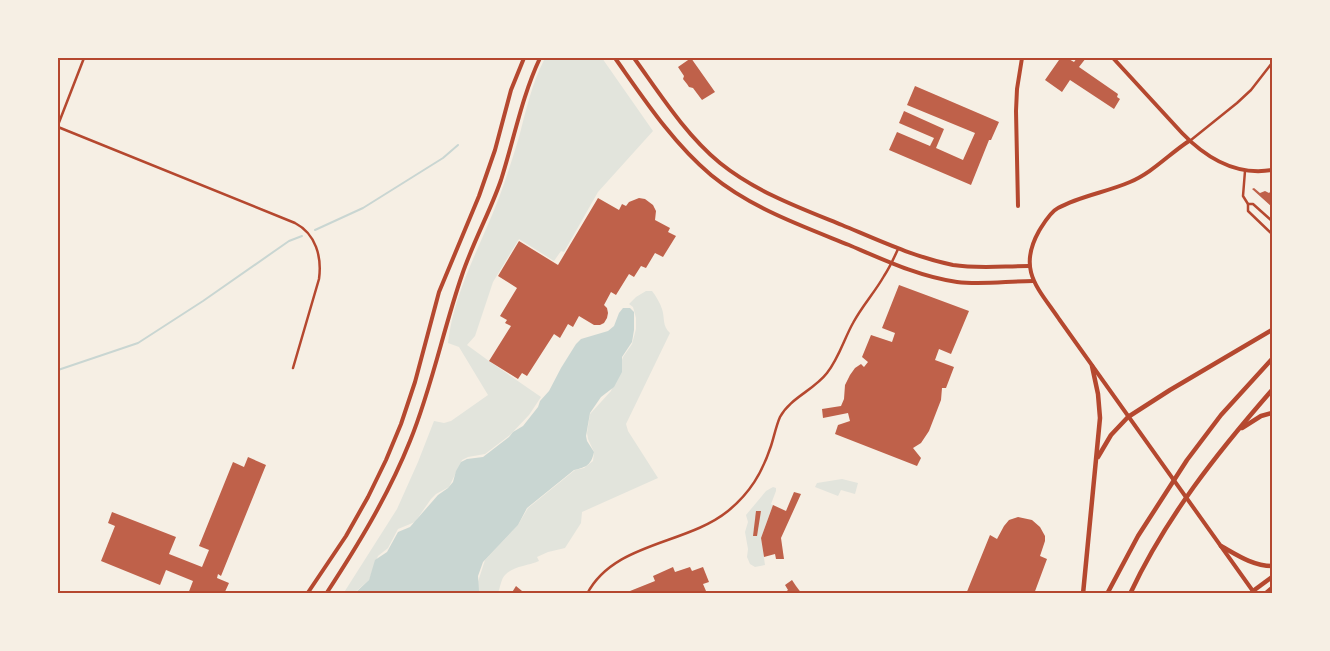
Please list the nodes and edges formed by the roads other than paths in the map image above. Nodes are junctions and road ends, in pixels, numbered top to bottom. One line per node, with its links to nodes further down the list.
1 (84, 58): 9 (street)
2 (524, 58): 35 (street)
3 (540, 58): 36 (street)
4 (616, 58): 18 (street)
5 (634, 58): 17 (street)
6 (1022, 58): 14 (street)
7 (1113, 58): 10 (street)
8 (1272, 63): 10 (street)
9 (58, 126): 24 (street)
10 (1190, 141): 11 (street); 19 (street)
11 (1245, 170): 12 (street); 13 (street)
12 (1272, 170)
13 (1248, 204): 15 (street); 16 (street)
14 (1018, 206)
15 (1272, 221)
16 (1272, 234)
17 (898, 249): 18 (street); 19 (street)
18 (891, 262): 20 (street); 37 (street)
19 (1029, 266): 20 (street)
20 (1033, 281): 23 (street)
21 (1272, 330): 27 (main road)
22 (1272, 359): 39 (main road)
23 (1092, 366): 27 (street); 29 (main road)
24 (293, 368)
25 (1272, 390): 28 (main road)
26 (1272, 413): 28 (main road)
27 (1128, 417): 29 (main road); 30 (street)
28 (1233, 435): 40 (main road)
29 (1097, 461): 38 (main road)
30 (1221, 546): 31 (main road); 34 (street)
31 (1272, 566)
32 (1272, 577): 34 (main road)
33 (1272, 588): 41 (main road)
34 (1254, 592)
35 (307, 594)
36 (326, 594)
37 (587, 594)
38 (1084, 594)
39 (1107, 594)
40 (1130, 594)
41 (1265, 594)

